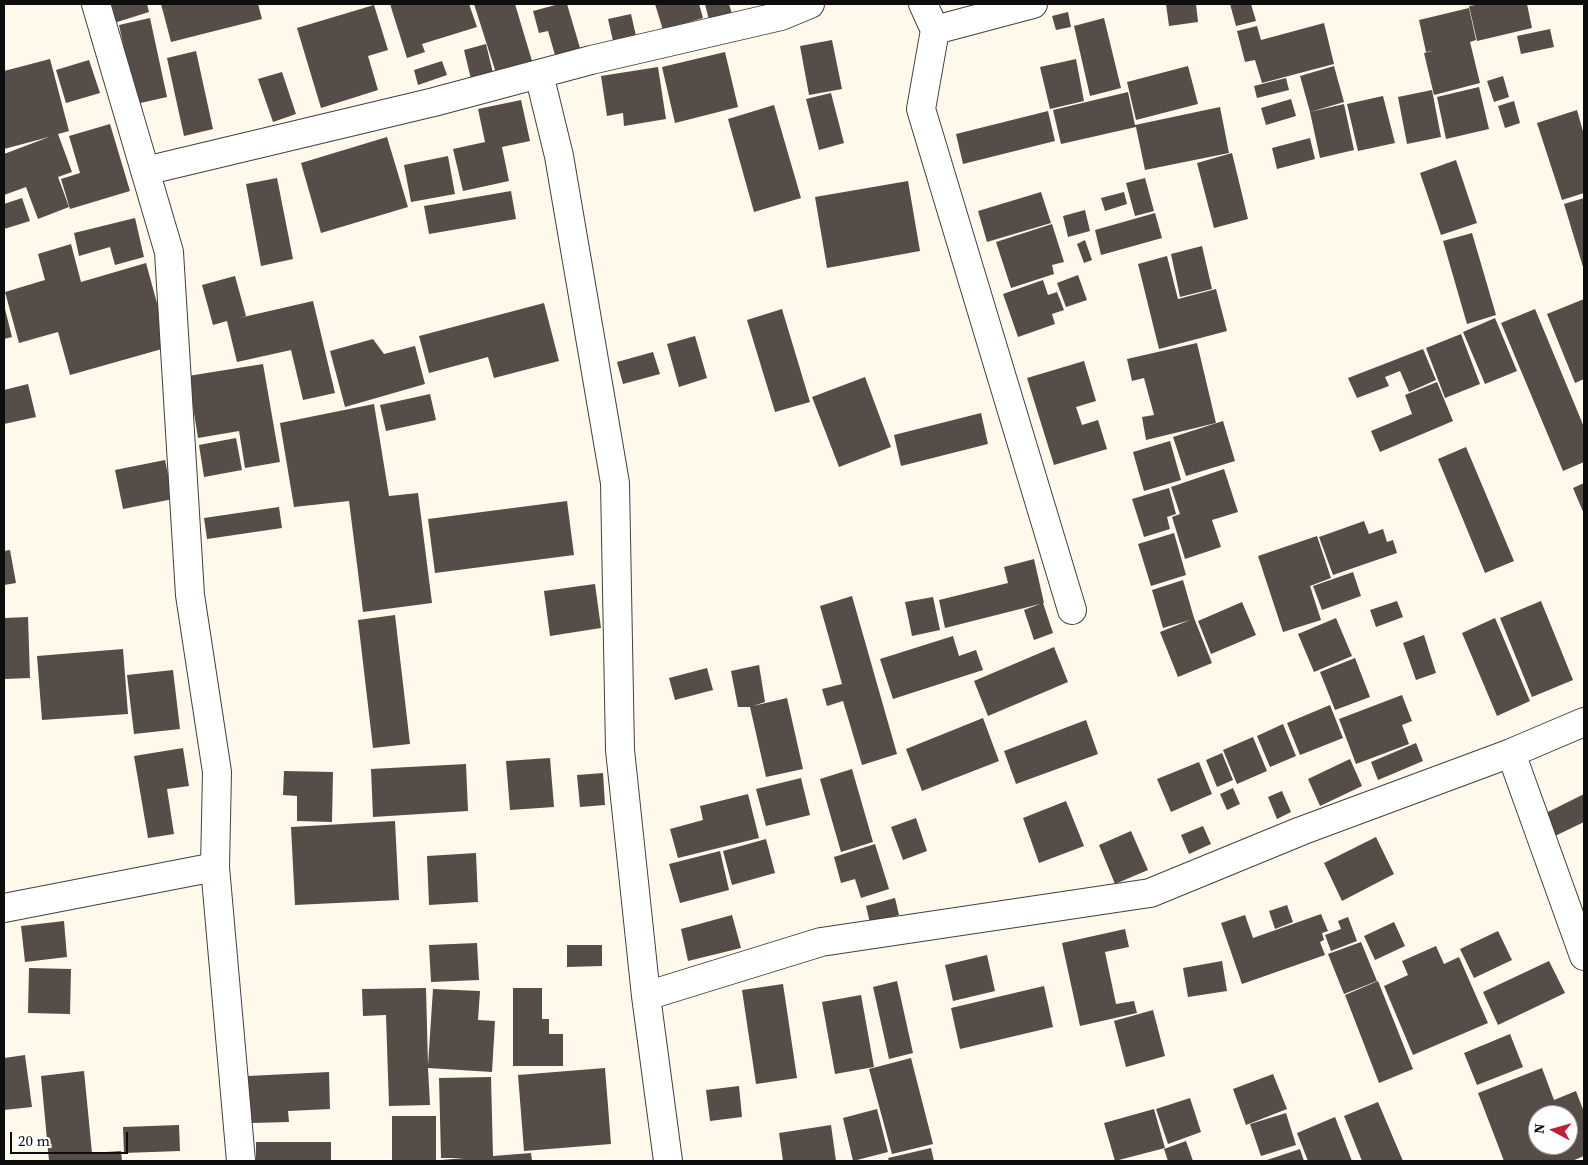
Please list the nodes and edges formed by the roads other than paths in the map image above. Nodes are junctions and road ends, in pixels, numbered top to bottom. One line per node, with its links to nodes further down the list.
1 (96, 4): 7 (street)
2 (810, 4): 6 (street)
3 (923, 4): 5 (street)
4 (1033, 4): 5 (street)
5 (936, 30): 8 (street)
6 (539, 74): 7 (street); 14 (street)
7 (145, 171): 11 (street)
8 (1072, 610)
9 (1584, 722): 10 (street)
10 (1511, 753): 13 (street); 14 (street)
11 (215, 867): 12 (street); 15 (street)
12 (4, 908)
13 (1584, 956)
14 (646, 996): 16 (street)
15 (241, 1161)
16 (668, 1161)

